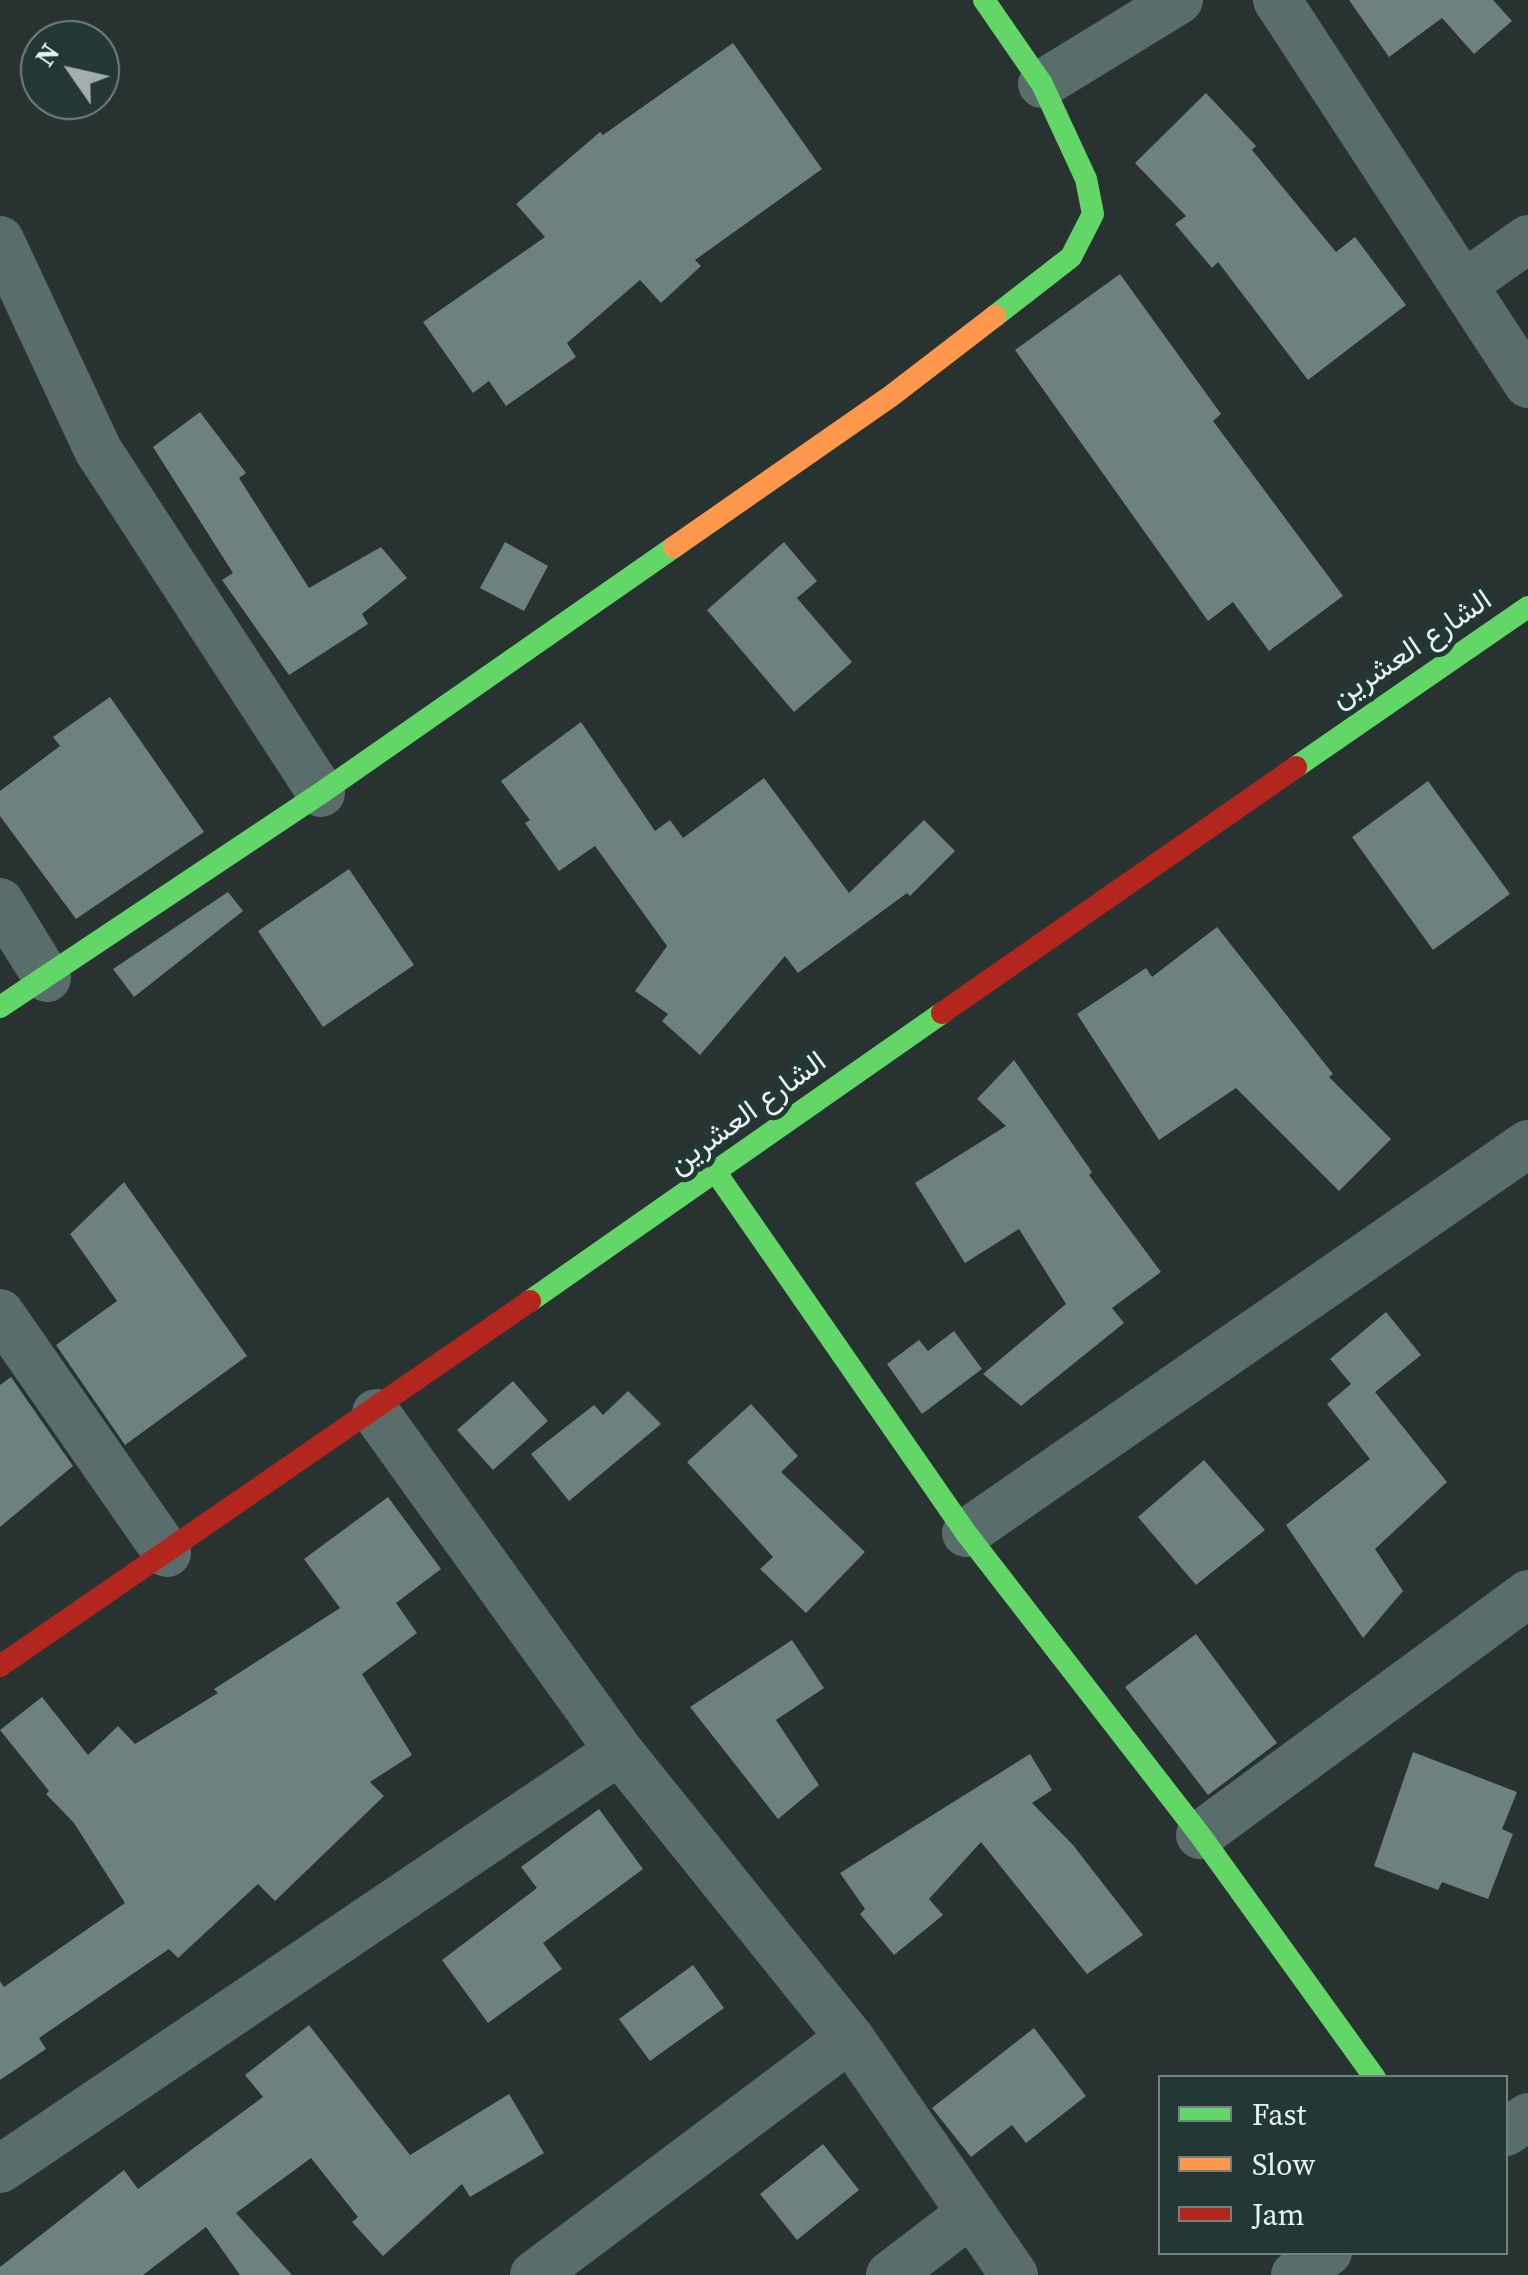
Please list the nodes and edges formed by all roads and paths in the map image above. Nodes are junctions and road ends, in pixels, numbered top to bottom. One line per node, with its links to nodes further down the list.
1 (984, 0): 4 (street)
2 (1179, 0): 4 (street)
3 (1277, 0): 7 (street)
4 (1042, 84): 10 (street)
5 (1528, 239): 7 (street)
6 (0, 240): 10 (street)
7 (1464, 285): 8 (street)
8 (1528, 384)
9 (1528, 607): 15 (street, الشارع العشرين)
10 (321, 793): 12 (street)
11 (0, 902): 12 (street)
12 (47, 978): 13 (street)
13 (0, 1007)
14 (1528, 1144): 18 (street)
15 (717, 1174): 17 (street, الشارع العشرين); 18 (street)
16 (0, 1313): 19 (street)
17 (376, 1413): 19 (street, الشارع العشرين); 22 (street)
18 (966, 1533): 23 (street)
19 (167, 1553): 21 (street, الشارع العشرين)
20 (1528, 1594): 23 (street)
21 (0, 1666)
22 (619, 1751): 24 (street); 26 (street)
23 (1200, 1835): 25 (street)
24 (850, 2038): 27 (street); 29 (street)
25 (1372, 2075)
26 (0, 2169)
27 (971, 2213): 30 (street); 31 (street)
28 (1324, 2255): 32 (street)
29 (534, 2275)
30 (890, 2275)
31 (1014, 2275)
32 (1296, 2275)

